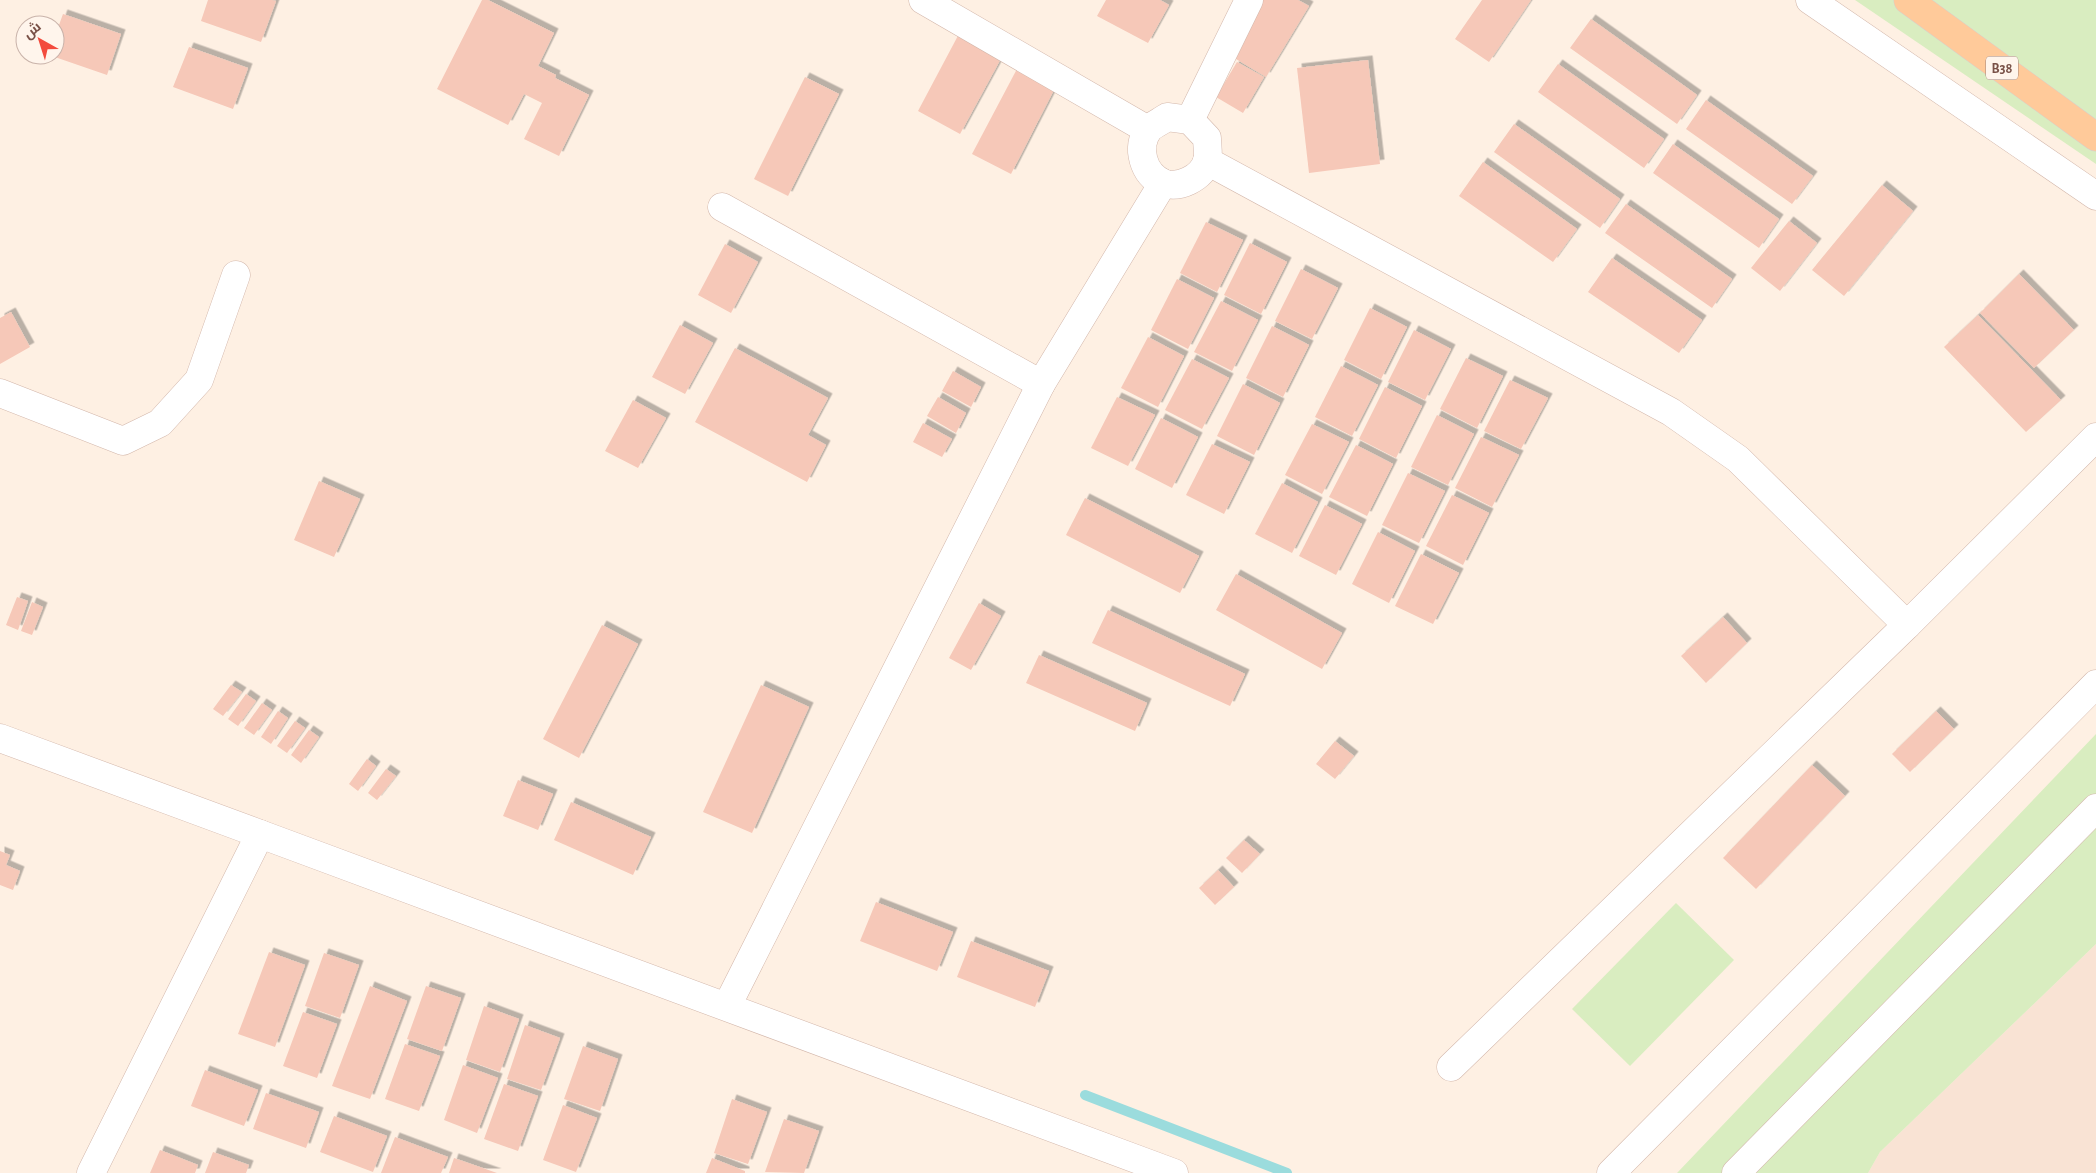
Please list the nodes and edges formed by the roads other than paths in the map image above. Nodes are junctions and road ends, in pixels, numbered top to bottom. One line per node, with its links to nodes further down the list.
1 (923, 0): 6 (lane)
2 (1249, 0): 5 (lane)
3 (1810, 0): 10 (lane)
4 (1908, 0): 7 (main road, B38)
5 (1190, 120): 6 (lane); 8 (lane)
6 (1148, 130): 9 (lane)
7 (2096, 137)
8 (1208, 161): 9 (lane); 16 (lane)
9 (1163, 183): 13 (lane)
10 (2096, 196)
11 (722, 207): 13 (lane)
12 (236, 276): 14 (lane)
13 (1040, 384): 21 (lane)
14 (0, 393)
15 (2096, 437): 16 (lane)
16 (1907, 625): 22 (lane)
17 (2096, 684): 25 (lane)
18 (0, 738): 20 (lane)
19 (2096, 808): 26 (lane)
20 (260, 834): 21 (lane); 23 (lane)
21 (727, 1006): 24 (lane)
22 (1451, 1067)
23 (91, 1173)
24 (1174, 1173)
25 (1611, 1173)
26 (1736, 1173)

